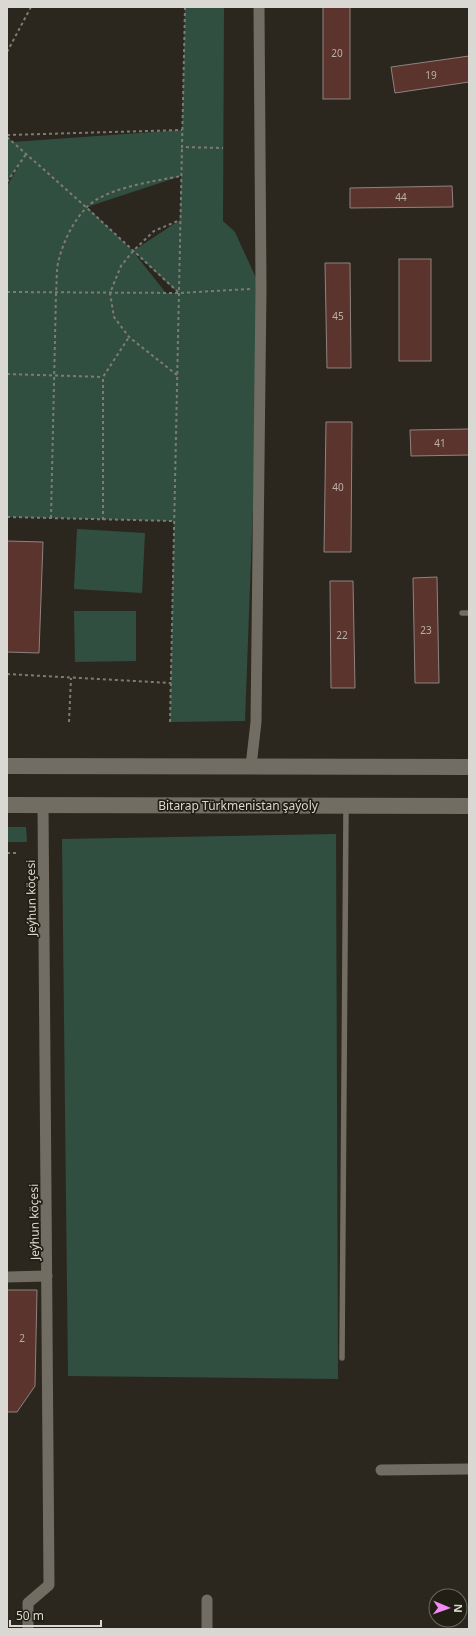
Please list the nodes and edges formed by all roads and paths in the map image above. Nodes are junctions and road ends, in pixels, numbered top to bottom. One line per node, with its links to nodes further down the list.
1 (31, 7): 4 (path)
2 (185, 7): 5 (path)
3 (259, 7): 15 (street)
4 (7, 52)
5 (182, 130): 6 (path); 7 (path)
6 (7, 136): 9 (path)
7 (182, 147): 8 (path); 10 (path)
8 (223, 148)
9 (26, 154): 11 (path); 12 (path)
10 (181, 176): 12 (path); 13 (path)
11 (7, 182)
12 (86, 207): 14 (path); 17 (path)
13 (180, 220): 14 (path); 19 (path)
14 (133, 251): 18 (path); 19 (path)
15 (261, 289): 19 (path); 37 (street)
16 (7, 292): 17 (path)
17 (56, 293): 18 (path); 23 (path)
18 (110, 293): 19 (path); 20 (path)
19 (179, 293): 22 (path)
20 (130, 337): 22 (path); 24 (path)
21 (7, 374): 23 (path)
22 (177, 375): 28 (path)
23 (54, 376): 24 (path); 26 (path)
24 (103, 377): 27 (path)
25 (7, 517): 26 (path)
26 (51, 518): 27 (path)
27 (103, 520): 28 (path)
28 (174, 521): 33 (path)
29 (462, 612): 30 (lane)
30 (469, 612)
31 (7, 674): 32 (path)
32 (71, 678): 33 (path); 34 (path)
33 (171, 683): 35 (path)
34 (69, 722)
35 (170, 722)
36 (7, 766): 37 (main road)
37 (251, 766): 38 (main road)
38 (469, 767)
39 (7, 805): 40 (main road, Bitarap Türkmenistan şaýoly)
40 (43, 805): 41 (main road, Bitarap Türkmenistan şaýoly); 45 (street, Jeýhun köçesi)
41 (346, 805): 42 (main road, Bitarap Türkmenistan şaýoly); 47 (lane)
42 (469, 806)
43 (7, 852): 44 (path)
44 (16, 853)
45 (48, 1276): 46 (street); 51 (street, Jeýhun köçesi)
46 (7, 1277)
47 (342, 1358)
48 (469, 1469): 49 (street)
49 (381, 1470)
50 (207, 1600): 52 (street)
51 (28, 1629)
52 (207, 1629)

